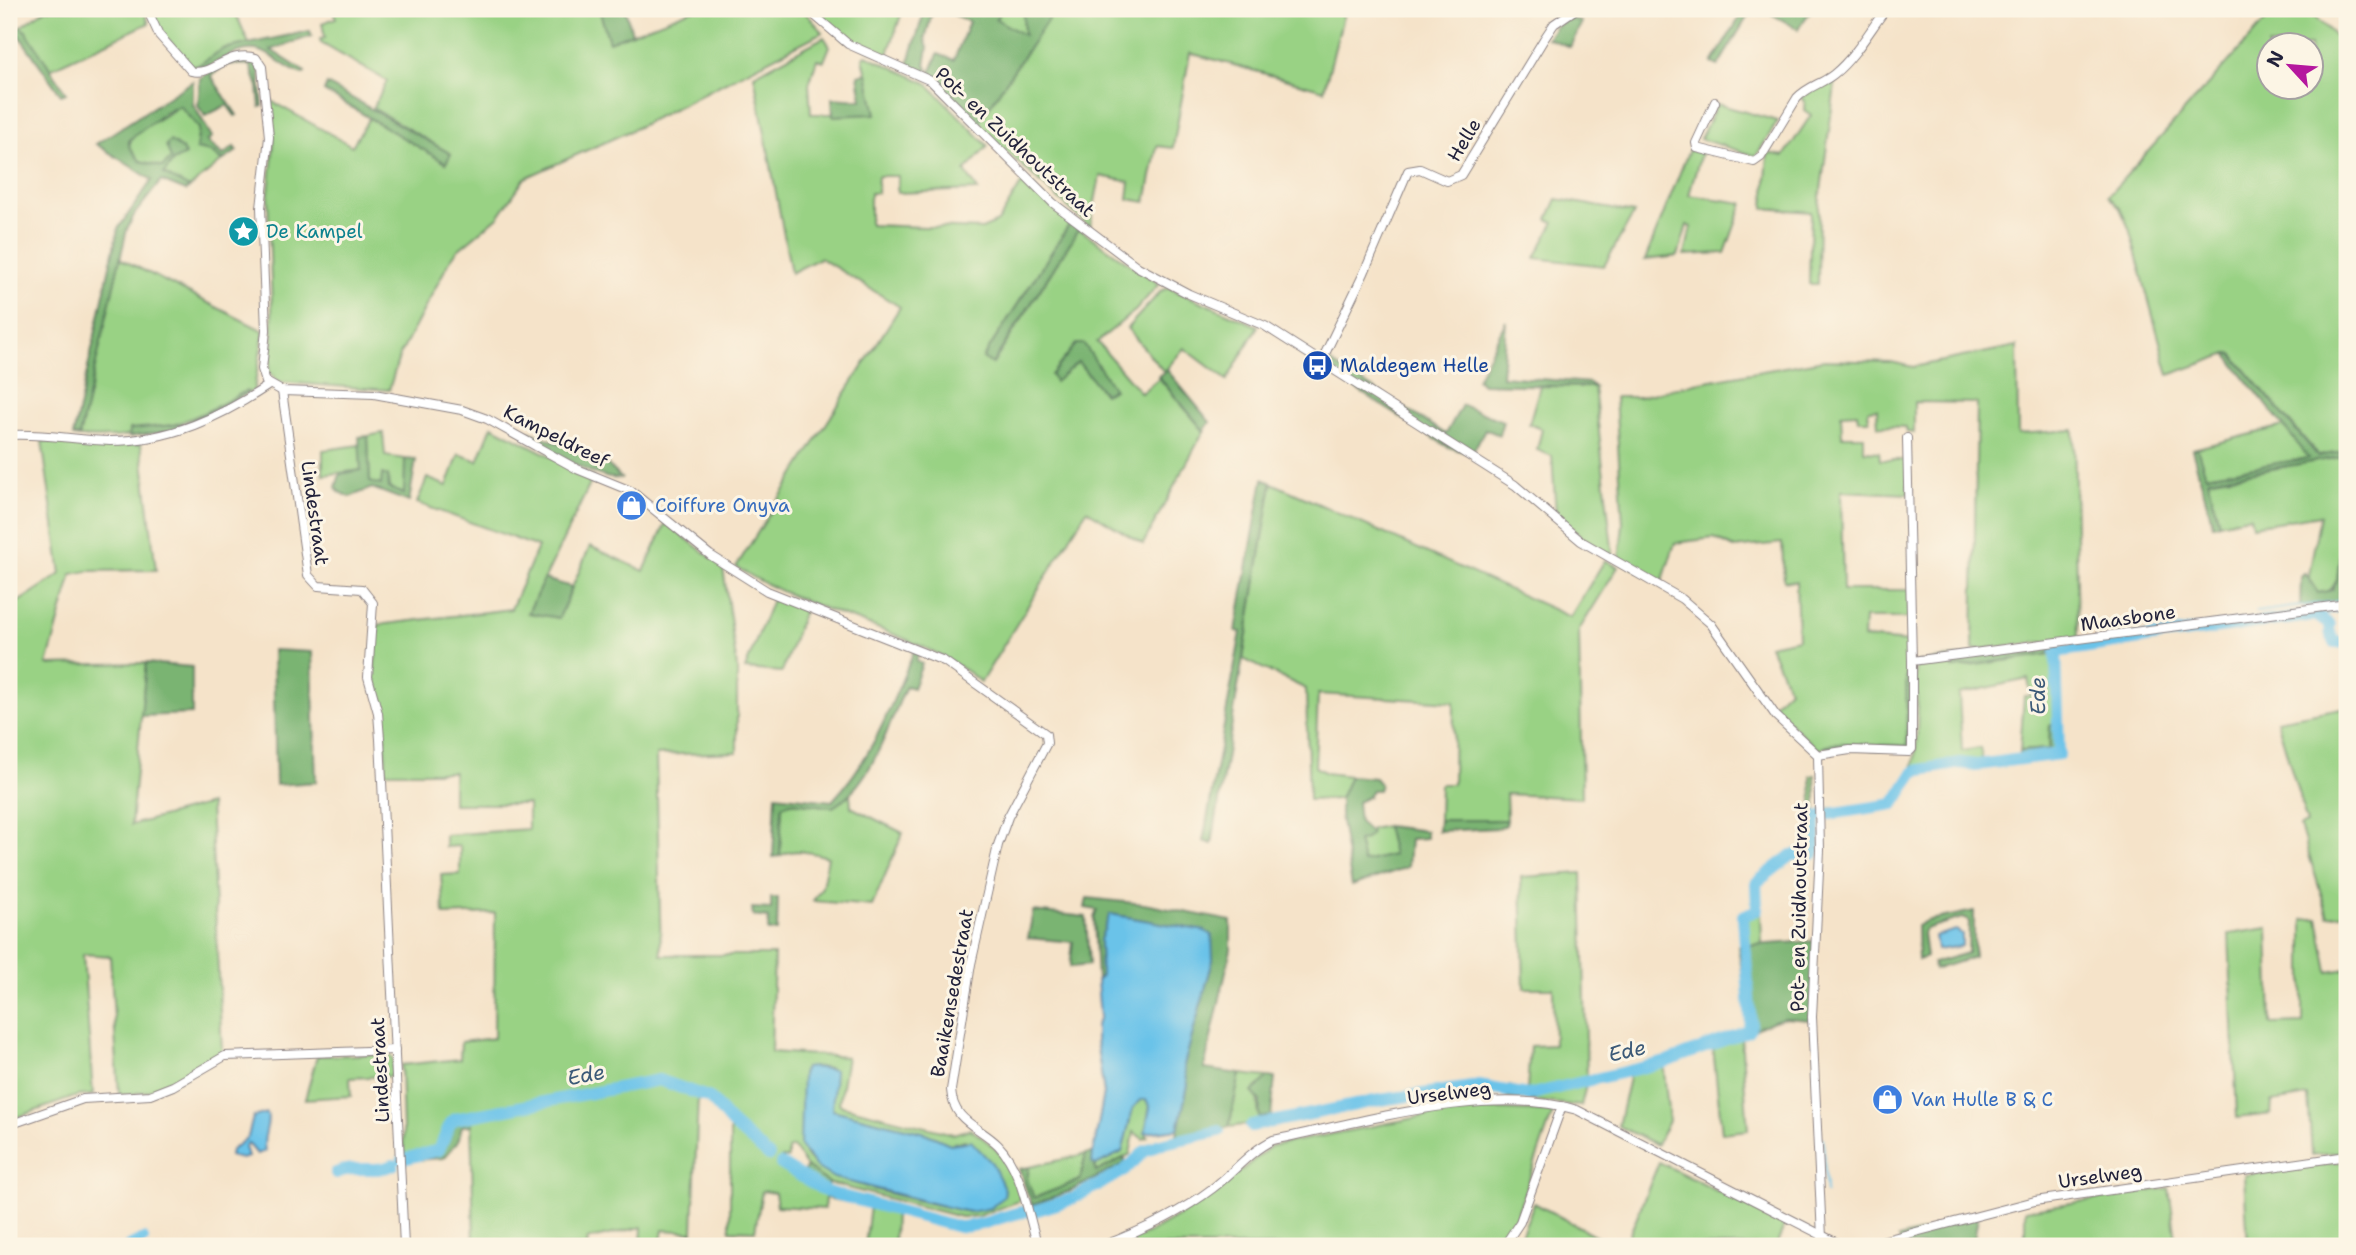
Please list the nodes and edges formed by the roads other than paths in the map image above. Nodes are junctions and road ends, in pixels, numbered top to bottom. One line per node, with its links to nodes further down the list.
1 (147, 9): 7 (street)
2 (807, 9): 6 (street, Pot- en Zuidhoutstraat)
3 (1577, 9): 6 (street, Helle)
4 (1886, 9): 5 (street)
5 (1715, 103)
6 (1321, 362): 14 (street, Pot- en Zuidhoutstraat)
7 (269, 384): 8 (street); 9 (street)
8 (282, 391): 13 (street, Kampeldreef); 15 (street, Lindestraat)
9 (9, 435)
10 (1908, 438): 12 (street)
11 (2347, 604): 12 (street, Maasbone)
12 (1912, 661): 14 (street)
13 (1042, 730): 21 (street, Baaikensedestraat)
14 (1818, 755): 19 (street, Pot- en Zuidhoutstraat)
15 (395, 1050): 17 (street); 20 (street, Lindestraat)
16 (1562, 1106): 19 (street, Urselweg); 22 (street, Urselweg); 23 (street)
17 (9, 1124)
18 (2347, 1156): 25 (street, Urselweg)
19 (1822, 1238): 24 (street, Urselweg)
20 (404, 1246)
21 (1038, 1246)
22 (1102, 1246)
23 (1504, 1246)
24 (1843, 1246)
25 (1862, 1246)

